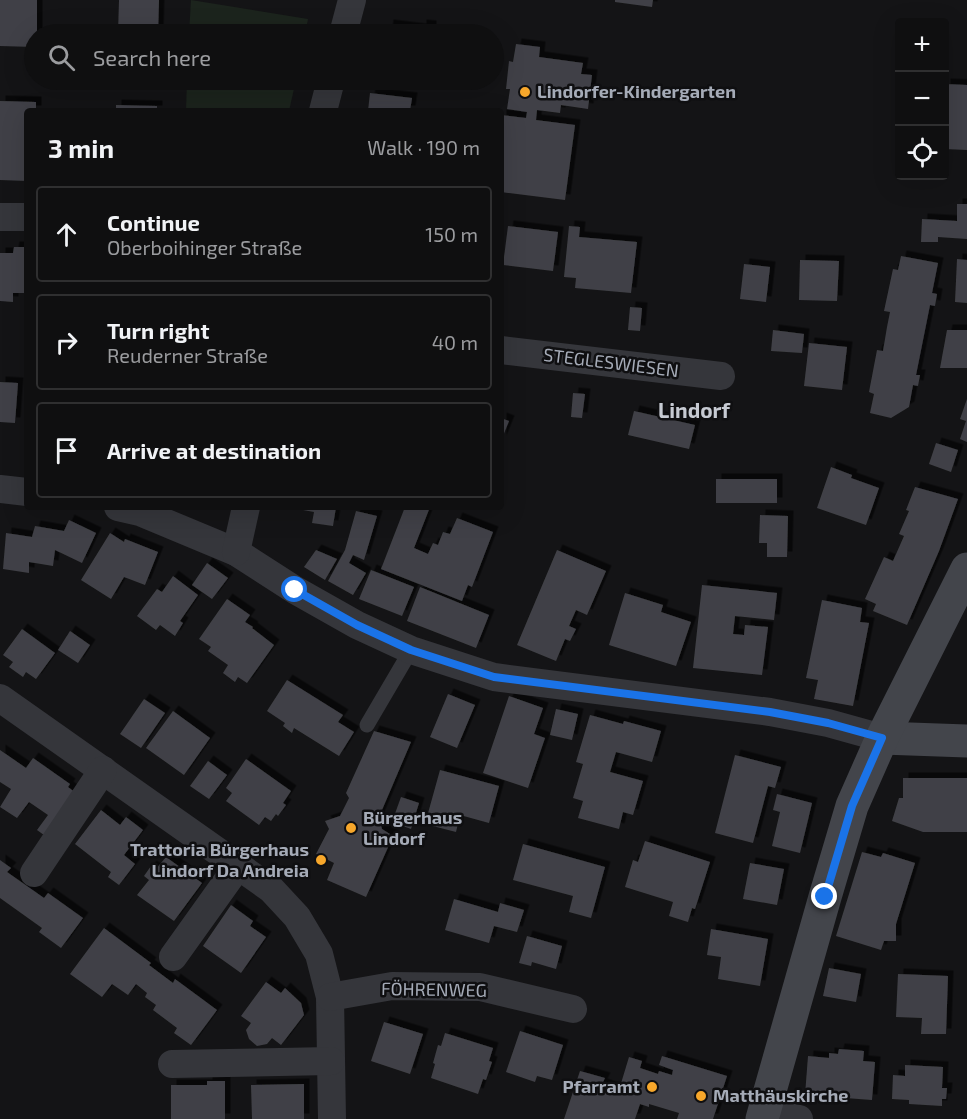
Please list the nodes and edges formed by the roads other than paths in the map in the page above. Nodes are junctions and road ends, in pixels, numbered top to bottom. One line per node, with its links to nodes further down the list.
1 (352, 0): 2 (street)
2 (346, 24)
3 (328, 90): 4 (street)
4 (324, 108)
5 (0, 216): 6 (street)
6 (24, 217)
7 (504, 350): 8 (street, STEGLESWIESEN)
8 (721, 376)
9 (0, 489): 10 (street)
10 (24, 492)
11 (131, 510): 13 (street)
12 (245, 510): 13 (street)
13 (236, 552): 15 (street)
14 (967, 569): 18 (street)
15 (411, 650): 17 (lane); 18 (street)
16 (0, 698): 20 (street)
17 (367, 725)
18 (882, 738): 19 (street); 28 (street)
19 (967, 741)
20 (103, 770): 21 (street); 22 (street)
21 (238, 866): 23 (street); 24 (street)
22 (34, 873)
23 (173, 957)
24 (330, 997): 25 (street, FÖHRENWEG); 26 (street)
25 (573, 1009)
26 (331, 1061): 27 (street); 29 (street)
27 (172, 1064)
28 (763, 1116): 30 (street)
29 (332, 1119)
30 (799, 1119)

